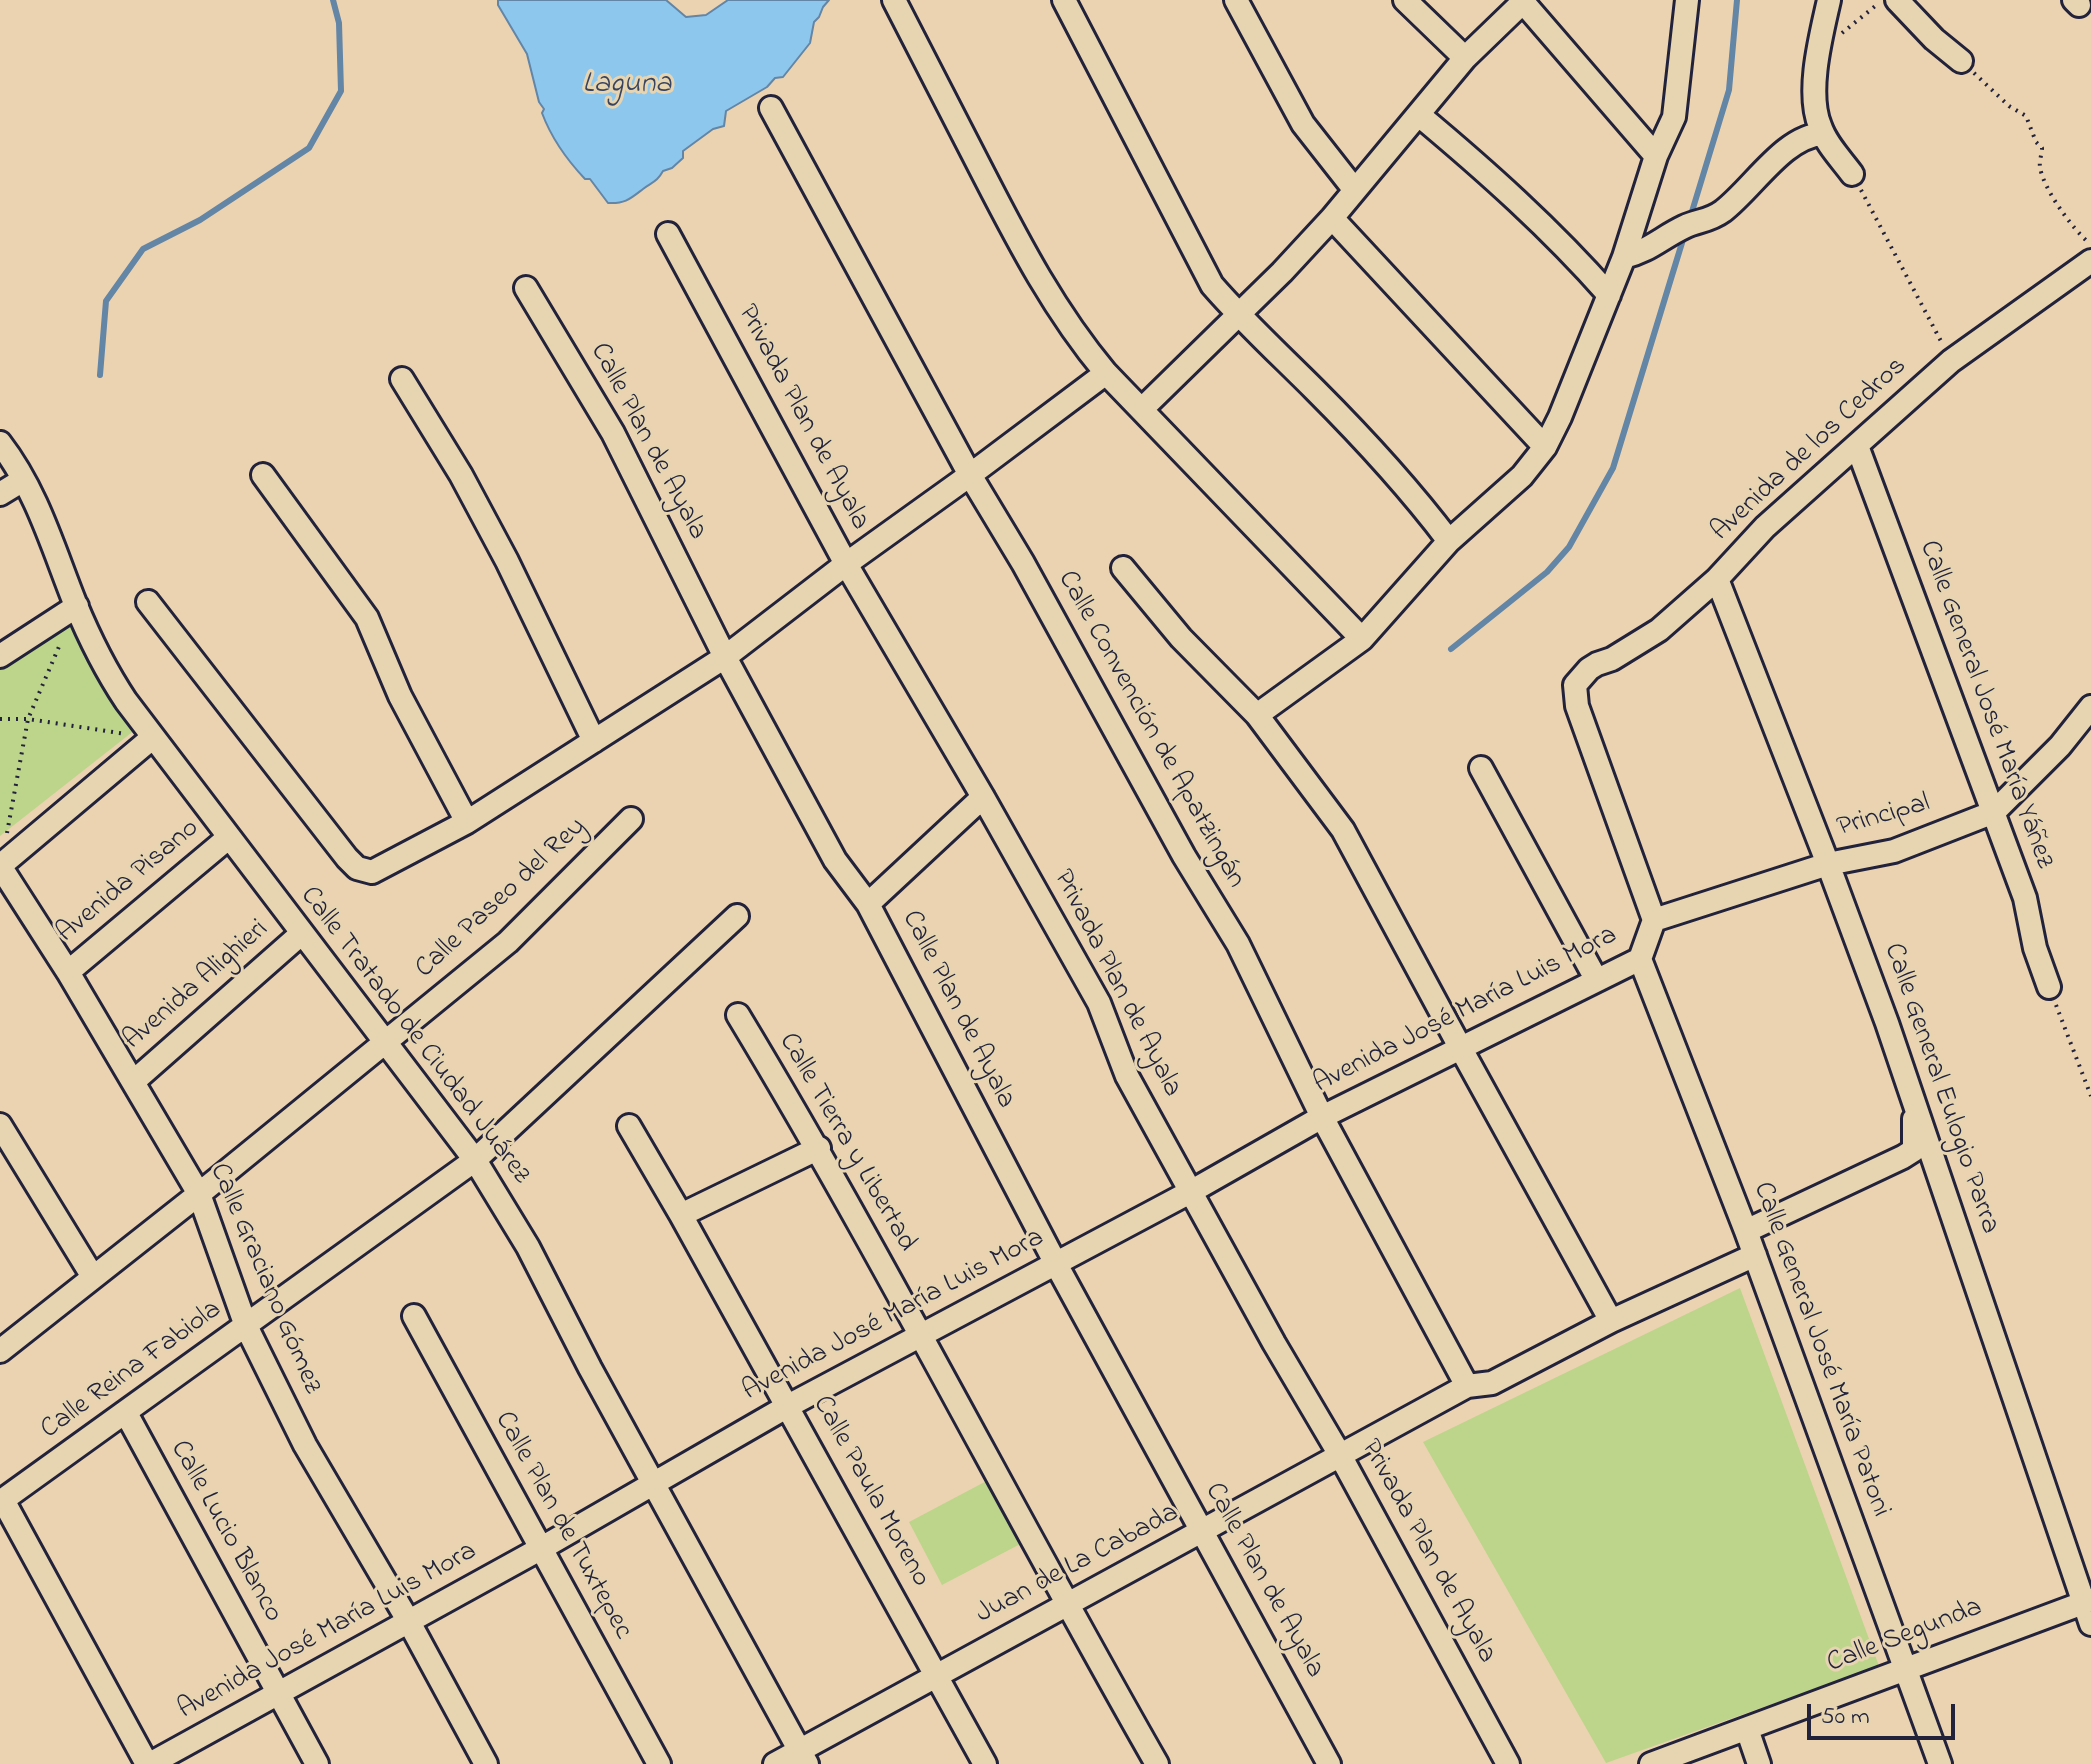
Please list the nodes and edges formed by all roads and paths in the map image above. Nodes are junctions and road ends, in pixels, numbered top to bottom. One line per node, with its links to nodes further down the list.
1 (894, 0): 26 (street)
2 (1064, 0): 24 (street)
3 (1236, 0): 16 (street)
4 (1405, 0): 9 (street)
5 (1687, 0): 14 (street)
6 (1829, 0): 13 (street)
7 (1897, 0): 10 (street)
8 (1524, 1): 9 (street); 14 (street)
9 (1465, 58): 12 (street)
10 (1961, 61): 19 (path)
11 (771, 108): 33 (street, Calle Convención de Apatzingán)
12 (1419, 115): 16 (street); 23 (street)
13 (1823, 134): 15 (street); 20 (street)
14 (1656, 156): 20 (street)
15 (1852, 174): 25 (path)
16 (1354, 189): 17 (street)
17 (1332, 218): 24 (street); 31 (street)
18 (668, 234): 37 (street, Privada Plan de Ayala)
19 (2091, 244)
20 (1624, 257): 23 (street)
21 (2091, 261): 25 (street, Avenida de los Cedros)
22 (526, 288): 44 (street, Calle Plan de Ayala)
23 (1609, 295): 31 (street)
24 (1238, 315): 28 (street); 36 (street)
25 (1951, 361): 30 (street, Avenida de los Cedros)
26 (1106, 373): 28 (street); 33 (street)
27 (402, 379): 50 (street)
28 (1142, 409): 42 (street)
29 (0, 443): 34 (street, Calle Tratado de Ciudad Juárez)
30 (1857, 446): 39 (street, Avenida de los Cedros); 53 (street, Calle General José María Yáñez)
31 (1545, 447): 36 (street)
32 (263, 475): 55 (street)
33 (970, 475): 37 (street); 73 (street, Calle Convención de Apatzingán)
34 (23, 480): 35 (street); 41 (street, Calle Tratado de Ciudad Juárez)
35 (0, 494)
36 (1449, 541): 42 (street)
37 (846, 564): 44 (street); 52 (street, Privada Plan de Ayala)
38 (1123, 568): 46 (street)
39 (1717, 579): 57 (street, Calle General Eulogio Parra); 61 (street, Avenida de los Cedros)
40 (148, 602): 55 (street)
41 (77, 606): 43 (street); 48 (path); 49 (street, Calle Tratado de Ciudad Juárez)
42 (1362, 639): 46 (street)
43 (0, 656)
44 (725, 657): 50 (street); 59 (street, Calle Plan de Ayala)
45 (2091, 707): 53 (street, Principal)
46 (1257, 715): 69 (street)
47 (0, 719): 48 (path)
48 (28, 719): 49 (path); 58 (path)
49 (152, 738): 56 (street, Calle Tratado de Ciudad Juárez); 58 (street)
50 (594, 741): 55 (street)
51 (1481, 768): 65 (street)
52 (983, 797): 59 (street); 78 (street, Privada Plan de Ayala)
53 (1994, 812): 57 (street, Principal); 66 (street, Calle General José María Yáñez)
54 (631, 819): 68 (street, Calle Paseo del Rey)
55 (467, 822)
56 (228, 838): 62 (street, Calle Tratado de Ciudad Juárez); 64 (street, Avenida Pisano)
57 (1828, 864): 61 (street, Principal); 72 (street, Calle General Eulogio Parra)
58 (0, 866): 64 (street, Calle Graciano Gómez)
59 (868, 904): 83 (street, Calle Plan de Ayala)
60 (737, 916): 77 (street, Calle Reina Fabiola)
61 (1654, 920): 63 (street, Avenida José María Luis Mora)
62 (301, 934): 68 (street, Calle Tratado de Ciudad Juárez); 70 (street, Avenida Alighieri)
63 (1640, 959): 65 (street, Avenida José María Luis Mora); 81 (street, Calle General José María Patoni)
64 (68, 972): 70 (street, Calle Graciano Gómez)
65 (1596, 979): 69 (street, Avenida José María Luis Mora)
66 (2049, 987): 71 (path)
67 (738, 1015): 76 (street, Calle Tierra y Libertad)
68 (385, 1043): 77 (street, Calle Tratado de Ciudad Juárez); 79 (street, Calle Paseo del Rey)
69 (1460, 1047): 73 (street, Avenida José María Luis Mora); 86 (street)
70 (133, 1082): 79 (street, Calle Graciano Gómez)
71 (2091, 1096)
72 (1915, 1102): 81 (street); 99 (street, Calle General Eulogio Parra)
73 (1322, 1117): 78 (street, Avenida José María Luis Mora); 90 (street, Calle Convención de Apatzingán)
74 (0, 1125): 84 (street)
75 (629, 1126): 80 (street, Calle Paula Moreno)
76 (819, 1148): 80 (street); 88 (street, Calle Tierra y Libertad)
77 (475, 1160): 87 (street, Calle Reina Fabiola); 94 (street, Calle Tratado de Ciudad Juárez)
78 (1192, 1191): 83 (street, Avenida José María Luis Mora); 93 (street, Privada Plan de Ayala)
79 (199, 1194): 84 (street, Calle Paseo del Rey); 87 (street, Calle Graciano Gómez)
80 (681, 1215): 91 (street, Calle Paula Moreno)
81 (1746, 1231): 82 (street, Calle General José María Patoni)
82 (1755, 1255): 86 (street, Juan de La Cabada); 101 (street, Calle General José María Patoni)
83 (1056, 1264): 88 (street, Avenida José María Luis Mora); 96 (street, Calle Plan de Ayala)
84 (93, 1277): 89 (street, Calle Paseo del Rey)
85 (414, 1316): 97 (street, Calle Plan de Tuxtepec)
86 (1611, 1321): 90 (street, Juan de La Cabada)
87 (246, 1326): 92 (street, Calle Reina Fabiola); 100 (street, Calle Graciano Gómez)
88 (920, 1337): 91 (street, Avenida José María Luis Mora); 98 (street, Calle Tierra y Libertad)
89 (0, 1351)
90 (1467, 1386): 93 (street, Juan de La Cabada)
91 (788, 1406): 94 (street, Avenida José María Luis Mora); 102 (street, Calle Paula Moreno)
92 (126, 1413): 95 (street, Calle Reina Fabiola); 103 (street, Calle Lucio Blanco)
93 (1340, 1455): 96 (street, Juan de La Cabada); 114 (street, Privada Plan de Ayala)
94 (653, 1483): 97 (street, Avenida José María Luis Mora); 105 (street, Calle Tratado de Ciudad Juárez)
95 (1, 1501): 106 (street)
96 (1203, 1532): 98 (street, Juan de La Cabada); 113 (street, Calle Plan de Ayala)
97 (540, 1549): 100 (street, Avenida José María Luis Mora); 109 (street, Calle Plan de Tuxtepec)
98 (1066, 1604): 102 (street, Juan de La Cabada); 112 (street, Calle Tierra y Libertad)
99 (2088, 1609): 101 (street, Calle Segunda)
100 (409, 1622): 103 (street, Avenida José María Luis Mora); 108 (street, Calle Graciano Gómez)
101 (1905, 1669): 104 (street, Calle Segunda); 117 (street, Calle General José María Patoni)
102 (937, 1676): 105 (street, Juan de La Cabada); 111 (street, Calle Paula Moreno)
103 (278, 1692): 106 (street, Avenida José María Luis Mora); 107 (street, Calle Lucio Blanco)
104 (1747, 1729): 115 (street, Calle Segunda); 116 (street)
105 (803, 1757): 110 (street, Juan de La Cabada)
106 (149, 1764)
107 (317, 1764)
108 (486, 1764)
109 (659, 1764)
110 (775, 1764)
111 (985, 1764)
112 (1157, 1764)
113 (1329, 1764)
114 (1508, 1764)
115 (1651, 1764)
116 (1759, 1764)
117 (1940, 1764)

